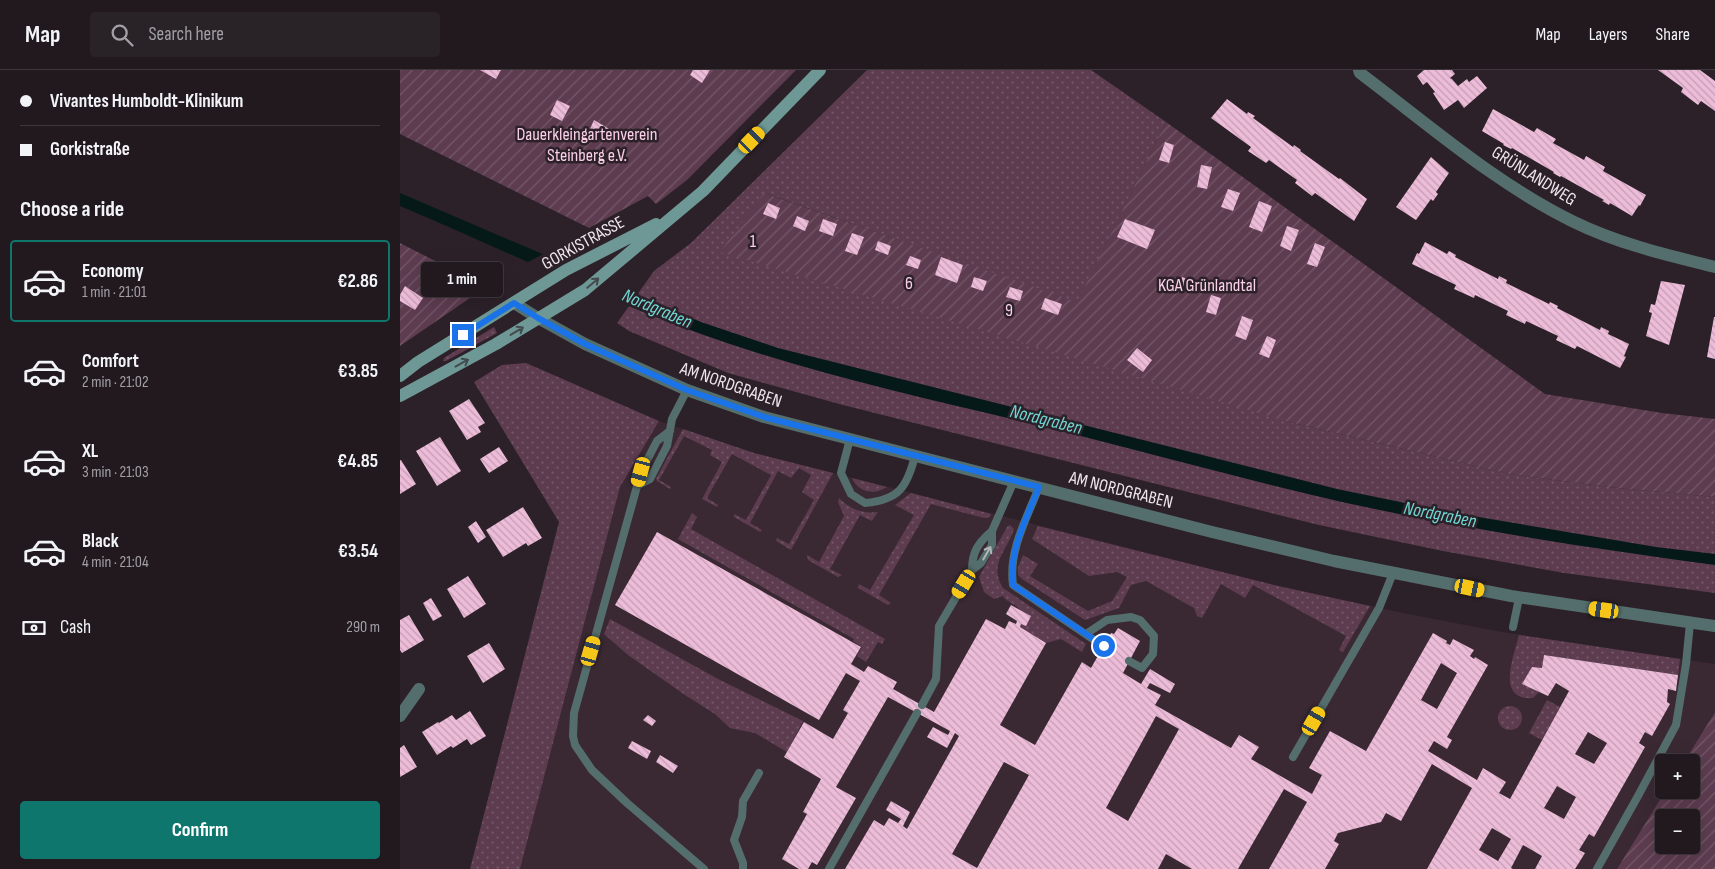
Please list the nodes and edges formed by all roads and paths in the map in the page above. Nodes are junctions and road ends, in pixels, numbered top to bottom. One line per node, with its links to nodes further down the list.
1 (820, 70): 3 (main road, GORKISTRASSE)
2 (1359, 70): 4 (street, GRÜNLANDWEG)
3 (671, 217): 5 (main road, GORKISTRASSE); 6 (main road, GORKISTRASSE, one-way to 3)
4 (1715, 267)
5 (514, 303): 6 (street); 7 (main road, GORKISTRASSE)
6 (538, 318): 8 (street, AM NORDGRABEN); 9 (main road, GORKISTRASSE, one-way to 6)
7 (400, 376)
8 (687, 390): 10 (street, AM NORDGRABEN); 28 (lane)
9 (400, 396)
10 (850, 439): 11 (street, AM NORDGRABEN); 11 (lane)
11 (915, 456): 12 (street, AM NORDGRABEN)
12 (1014, 481): 13 (street, AM NORDGRABEN); 23 (lane)
13 (1039, 487): 14 (street, AM NORDGRABEN); 19 (lane)
14 (1394, 573): 15 (street, AM NORDGRABEN); 26 (lane)
15 (1519, 598): 16 (street, AM NORDGRABEN); 18 (lane)
16 (1690, 623): 17 (street, AM NORDGRABEN); 31 (lane)
17 (1715, 626)
18 (1514, 627)
19 (1086, 634): 20 (lane); 21 (lane)
20 (1104, 646)
21 (1129, 661)
22 (419, 689): 25 (street)
23 (922, 705)
24 (917, 713): 30 (lane)
25 (400, 716)
26 (1293, 757)
27 (759, 773): 29 (lane)
28 (704, 869)
29 (743, 869)
30 (829, 869)
31 (1597, 869)

